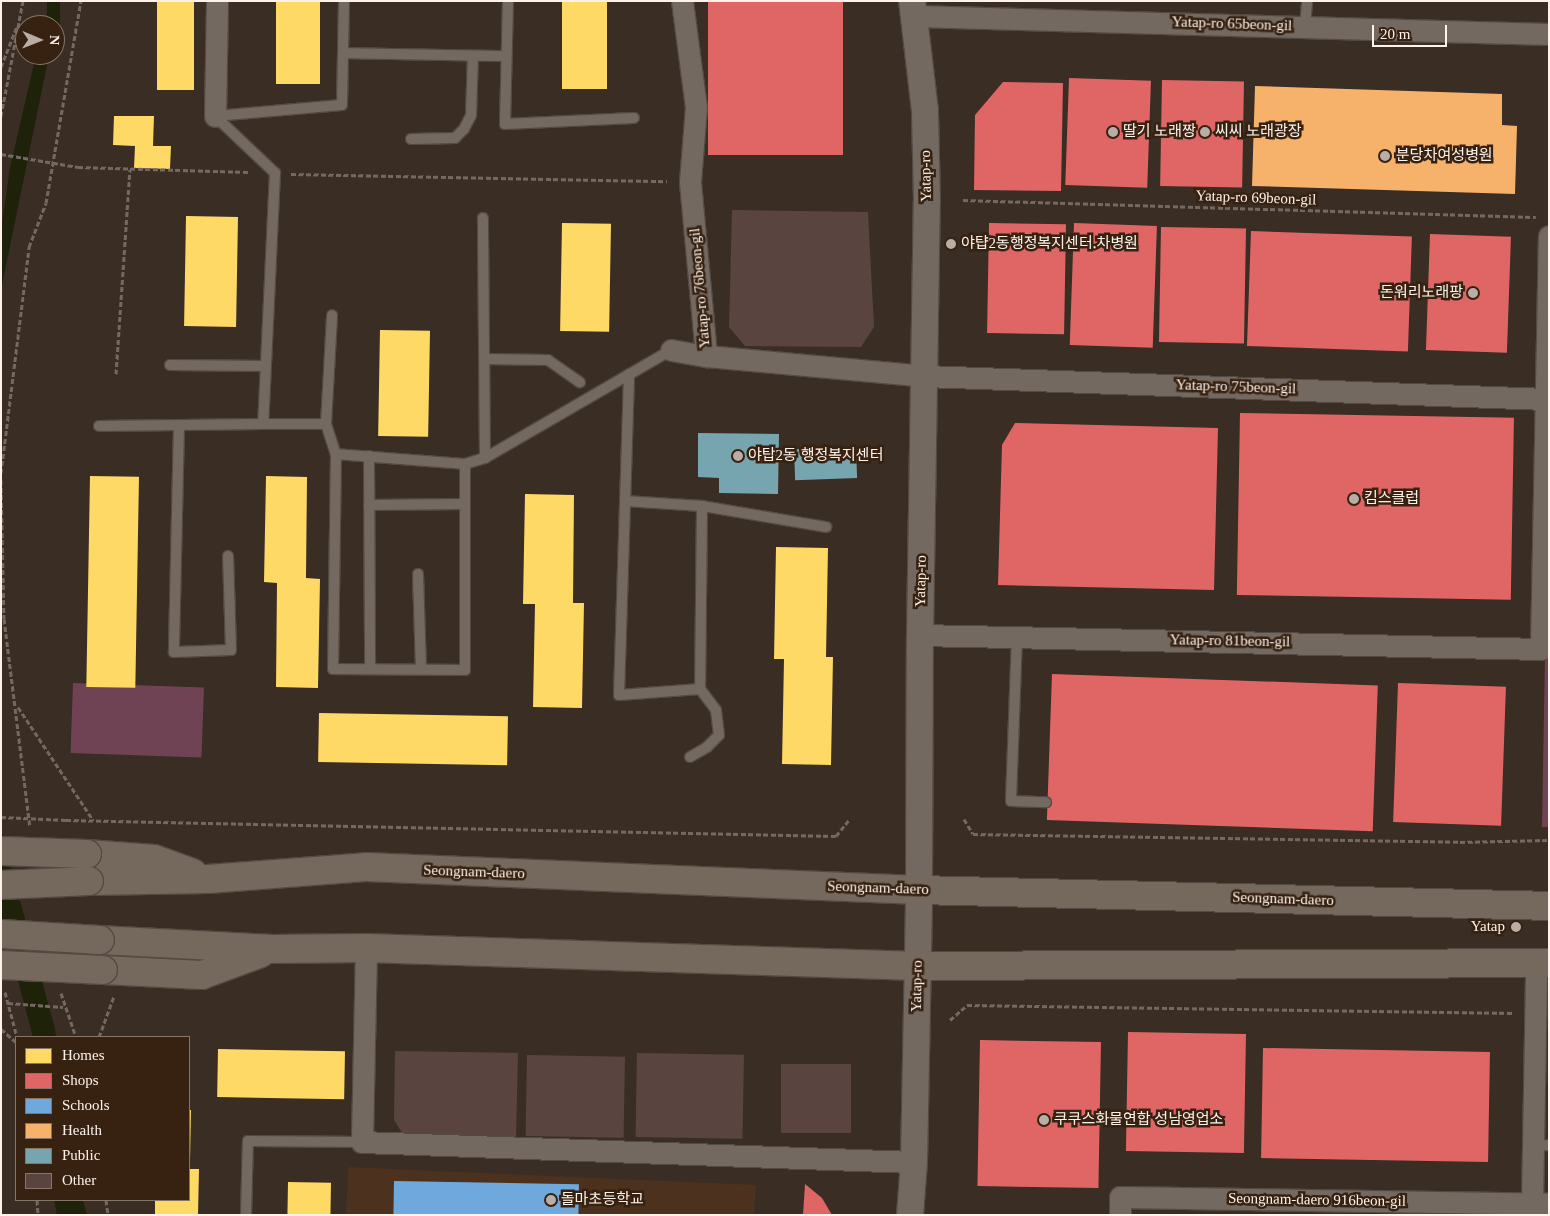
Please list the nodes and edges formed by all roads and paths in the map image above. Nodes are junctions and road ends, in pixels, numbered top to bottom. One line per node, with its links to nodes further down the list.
1 (23, 1): 9 (path)
2 (80, 1): 49 (path)
3 (218, 1): 19 (street)
4 (344, 1): 14 (lane)
5 (508, 1): 16 (lane)
6 (682, 1): 25 (street, Yatap-ro 76beon-gil)
7 (1307, 1): 10 (lane)
8 (914, 8): 10 (street, Yatap-ro 65beon-gil); 38 (street, Yatap-ro)
9 (21, 15)
10 (1305, 26): 12 (street, Yatap-ro 65beon-gil)
11 (15, 31): 17 (path)
12 (1549, 34)
13 (15, 44): 18 (path)
14 (343, 53): 15 (lane); 19 (lane)
15 (473, 56): 16 (lane); 21 (lane)
16 (506, 56): 20 (lane)
17 (1, 66)
18 (1, 116)
19 (216, 116): 24 (lane)
20 (634, 118)
21 (410, 139)
22 (1, 154): 23 (path, bridge)
23 (130, 169): 24 (path); 36 (path)
24 (275, 173): 25 (path); 35 (lane)
25 (690, 182): 32 (street, Yatap-ro 76beon-gil)
26 (963, 200): 27 (path, Yatap-ro 69beon-gil)
27 (1539, 217)
28 (483, 218): 33 (lane)
29 (1549, 236): 40 (street)
30 (332, 315): 42 (lane)
31 (671, 350): 32 (street); 37 (lane)
32 (706, 356): 38 (street, Yatap-ro 76beon-gil)
33 (484, 359): 39 (lane); 47 (lane)
34 (170, 365): 35 (lane)
35 (266, 366): 41 (lane)
36 (116, 374)
37 (629, 374): 47 (lane); 51 (lane)
38 (925, 376): 40 (street, Yatap-ro 75beon-gil); 58 (street, Yatap-ro)
39 (580, 382)
40 (1547, 399): 59 (street, Yatap-ro 81beon-gil)
41 (263, 424): 42 (lane); 44 (lane)
42 (326, 424): 45 (lane)
43 (99, 426): 44 (lane)
44 (179, 426): 56 (lane)
45 (336, 454): 46 (lane); 61 (lane)
46 (369, 456): 48 (lane); 53 (lane)
47 (485, 458): 48 (lane)
48 (465, 464): 52 (lane)
49 (1, 473)
50 (1, 480): 63 (path)
51 (625, 501): 54 (lane); 62 (lane)
52 (464, 504): 53 (lane); 60 (lane)
53 (369, 505): 61 (lane)
54 (702, 506): 55 (lane); 62 (lane)
55 (826, 527)
56 (228, 556)
57 (418, 574): 60 (lane)
58 (920, 635): 59 (street, Yatap-ro 81beon-gil); 75 (street, Yatap-ro)
59 (1017, 636): 65 (lane)
60 (422, 668): 61 (lane)
61 (370, 669)
62 (700, 689): 64 (lane)
63 (18, 707): 68 (path); 70 (path)
64 (690, 758)
65 (1046, 802)
66 (1, 817): 68 (path, bridge)
67 (964, 819): 71 (path)
68 (93, 820): 69 (path)
69 (849, 820)
70 (31, 832)
71 (1549, 840)
72 (1, 851): 73 (main road, bridge)
73 (208, 878): 74 (main road, Seongnam-daero, bridge); 75 (main road, Seongnam-daero)
74 (1, 885)
75 (919, 890): 76 (main road, Seongnam-daero); 81 (street, Yatap-ro)
76 (1549, 906)
77 (1, 934): 79 (main road, bridge)
78 (366, 948): 79 (main road); 81 (main road); 94 (street)
79 (272, 949): 83 (main road)
80 (1543, 963): 81 (main road); 87 (street, Seongnam-daero 916beon-gil)
81 (918, 966): 96 (street, Yatap-ro)
82 (2, 976): 83 (main road, bridge); 85 (path)
83 (109, 981): 92 (path)
84 (60, 987): 86 (path)
85 (8, 1003): 86 (path); 90 (path)
86 (63, 1006): 91 (path)
87 (1536, 1013): 88 (path); 95 (street, Seongnam-daero 916beon-gil)
88 (950, 1020)
89 (1, 1029): 93 (path)
90 (17, 1036)
91 (76, 1036)
92 (99, 1036)
93 (15, 1041)
94 (362, 1142): 96 (street); 102 (lane)
95 (1541, 1146): 99 (street, Seongnam-daero 916beon-gil)
96 (914, 1162): 103 (street, Yatap-ro)
97 (36, 1201): 100 (path)
98 (106, 1201): 101 (path)
99 (1540, 1204): 104 (street, Seongnam-daero 916beon-gil)
100 (38, 1215)
101 (108, 1215)
102 (246, 1215)
103 (910, 1215)
104 (1120, 1215)

